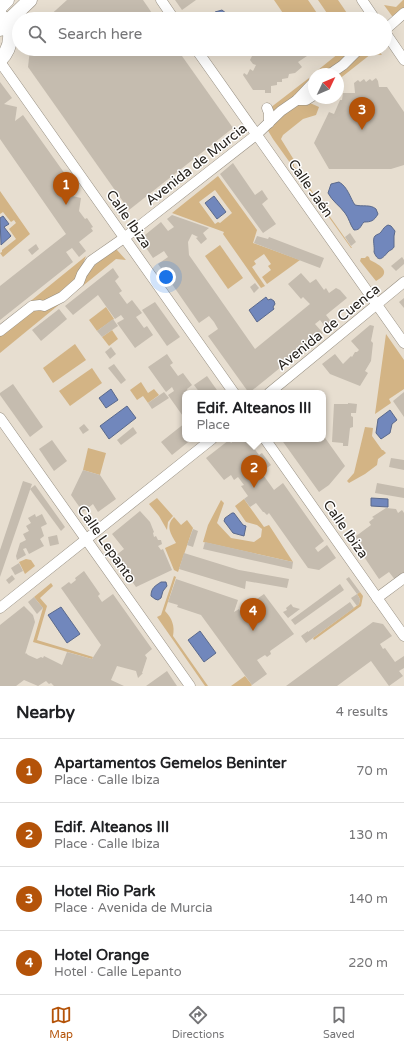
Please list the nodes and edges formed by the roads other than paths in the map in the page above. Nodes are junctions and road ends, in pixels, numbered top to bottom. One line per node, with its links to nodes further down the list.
1 (7, 0): 5 (main road)
2 (30, 0): 6 (main road)
3 (161, 0): 7 (street)
4 (362, 0): 8 (street)
5 (0, 7)
6 (15, 12)
7 (169, 12)
8 (370, 12)
9 (12, 14): 11 (main road)
10 (404, 14): 12 (street)
11 (2, 22): 17 (main road)
12 (392, 25)
13 (392, 42): 16 (street)
14 (201, 56): 24 (street, Calle Jaén)
15 (352, 56): 18 (street)
16 (404, 60)
17 (0, 61): 25 (street, Calle Ibiza)
18 (339, 68)
19 (308, 88): 21 (street, Avenida de Murcia)
20 (308, 99): 21 (street)
21 (297, 100): 23 (street, Avenida de Murcia)
22 (267, 108): 23 (street)
23 (269, 123): 24 (street, Avenida de Murcia)
24 (256, 135): 25 (street, Avenida de Murcia); 27 (street, Calle Jaén)
25 (124, 238): 28 (street, Avenida de Murcia); 30 (street, Calle Ibiza)
26 (404, 282): 27 (street, Avenida de Cuenca)
27 (378, 305): 29 (street, Calle Jaén); 31 (street, Avenida de Cuenca)
28 (0, 331)
29 (404, 343)
30 (232, 390)
31 (273, 390)
32 (0, 418): 35 (street, Calle Lepanto)
33 (208, 442): 35 (street)
34 (267, 442): 37 (street, Calle Ibiza)
35 (86, 538): 38 (street); 40 (street, Calle Lepanto)
36 (404, 578): 37 (street)
37 (377, 598): 39 (street, Calle Ibiza)
38 (0, 608)
39 (404, 636)
40 (190, 686)

